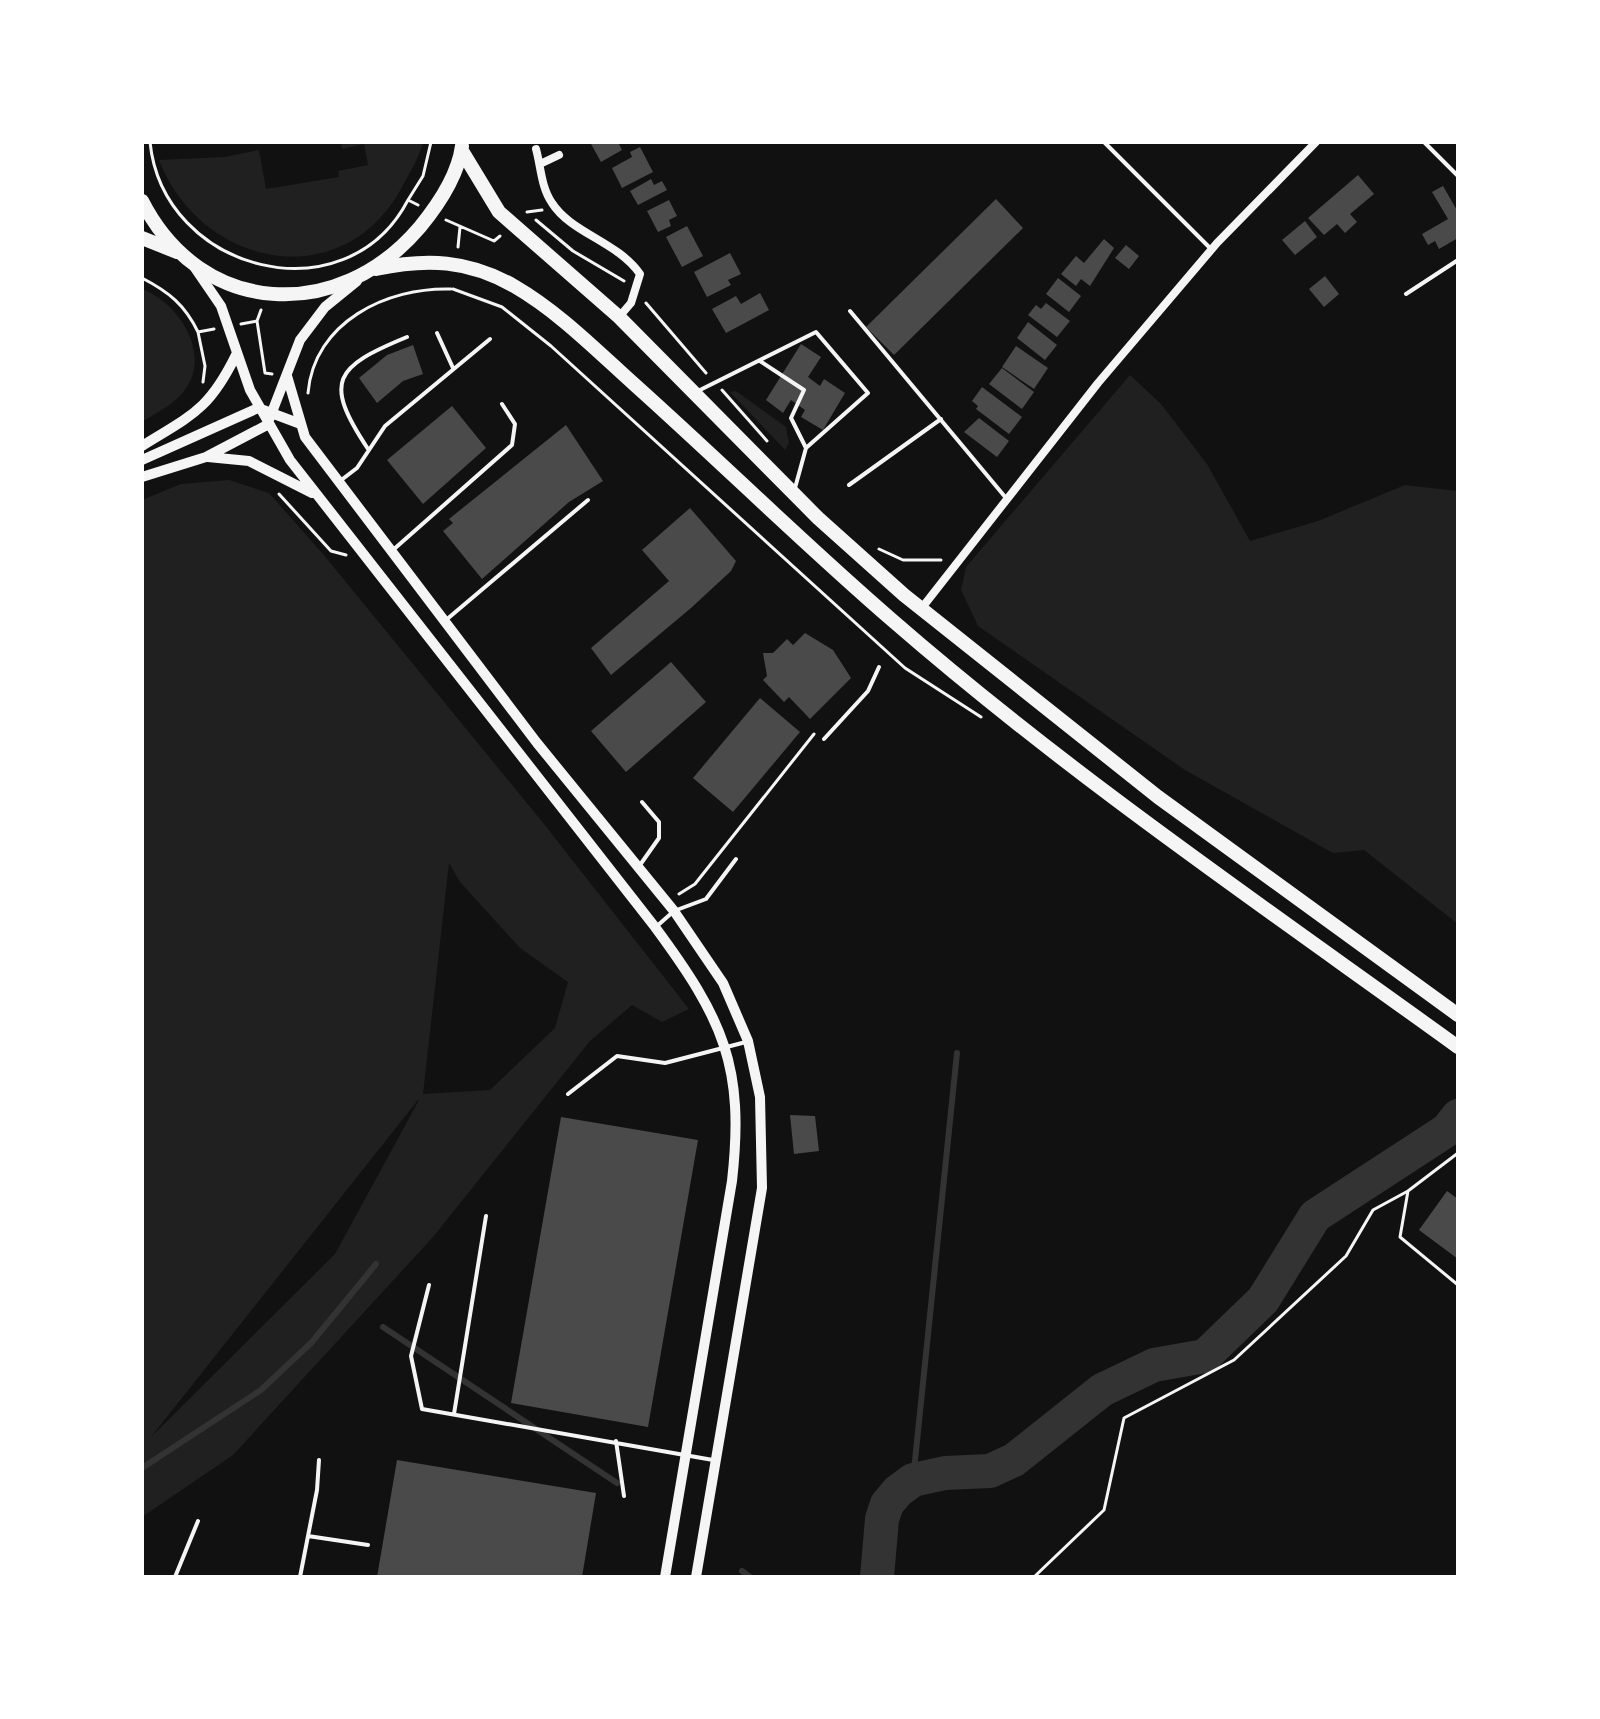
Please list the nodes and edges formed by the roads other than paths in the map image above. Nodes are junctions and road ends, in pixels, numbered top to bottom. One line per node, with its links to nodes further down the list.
1 (1104, 142): 11 (lane)
2 (1316, 142): 11 (street)
3 (1424, 142): 8 (lane)
4 (463, 145): 15 (highway); 19 (highway)
5 (536, 149): 7 (street)
6 (559, 155): 7 (street)
7 (540, 164): 19 (street)
8 (1458, 176)
9 (142, 201): 12 (highway)
10 (142, 238): 12 (highway)
11 (1211, 250): 45 (street)
12 (177, 252): 14 (highway)
13 (1458, 260): 17 (lane)
14 (193, 266): 16 (highway); 23 (street)
15 (376, 269): 16 (highway); 61 (highway)
16 (361, 277): 26 (street)
17 (1406, 294)
18 (850, 311): 31 (lane)
19 (619, 317): 27 (highway)
20 (437, 333): 25 (lane)
21 (407, 337): 36 (lane)
22 (490, 339): 25 (lane)
23 (236, 355): 29 (street); 34 (street)
24 (760, 361): 27 (lane); 35 (lane); 35 (lane)
25 (453, 368): 36 (lane)
26 (287, 376): 30 (street); 32 (street)
27 (693, 394): 42 (highway)
28 (502, 404): 46 (lane)
29 (258, 408): 30 (street); 33 (street); 38 (street)
30 (275, 412): 32 (street); 33 (street)
31 (941, 419): 41 (lane); 45 (lane)
32 (298, 423): 40 (street)
33 (267, 425): 37 (street); 43 (street)
34 (142, 446)
35 (806, 448): 42 (lane)
36 (368, 449): 40 (lane)
37 (206, 457): 39 (street); 43 (street)
38 (142, 460)
39 (142, 477)
40 (338, 482): 46 (street)
41 (849, 485)
42 (794, 494): 47 (highway)
43 (317, 496): 55 (street)
44 (588, 500): 48 (lane)
45 (1007, 500): 47 (street)
46 (393, 550): 48 (street)
47 (921, 609): 56 (highway)
48 (446, 620): 53 (street)
49 (879, 667): 50 (lane)
50 (824, 739)
51 (642, 802): 53 (lane)
52 (736, 859): 54 (lane)
53 (639, 867): 54 (street)
54 (670, 907): 55 (lane); 59 (street)
55 (655, 927): 60 (street)
56 (1430, 993): 57 (highway); 58 (highway)
57 (1458, 1004)
58 (1458, 1014)
59 (748, 1041): 60 (lane); 69 (street)
60 (725, 1046): 62 (lane); 67 (street)
61 (1458, 1047)
62 (568, 1094)
63 (486, 1216): 65 (lane)
64 (429, 1285): 65 (lane)
65 (454, 1414): 66 (lane)
66 (616, 1441): 67 (lane); 70 (lane)
67 (687, 1456): 69 (lane); 76 (street)
68 (319, 1460): 72 (lane)
69 (715, 1461): 77 (street)
70 (624, 1496)
71 (198, 1521): 74 (lane)
72 (308, 1536): 73 (lane); 75 (lane)
73 (368, 1545)
74 (175, 1577)
75 (300, 1577)
76 (665, 1577)
77 (696, 1577)

